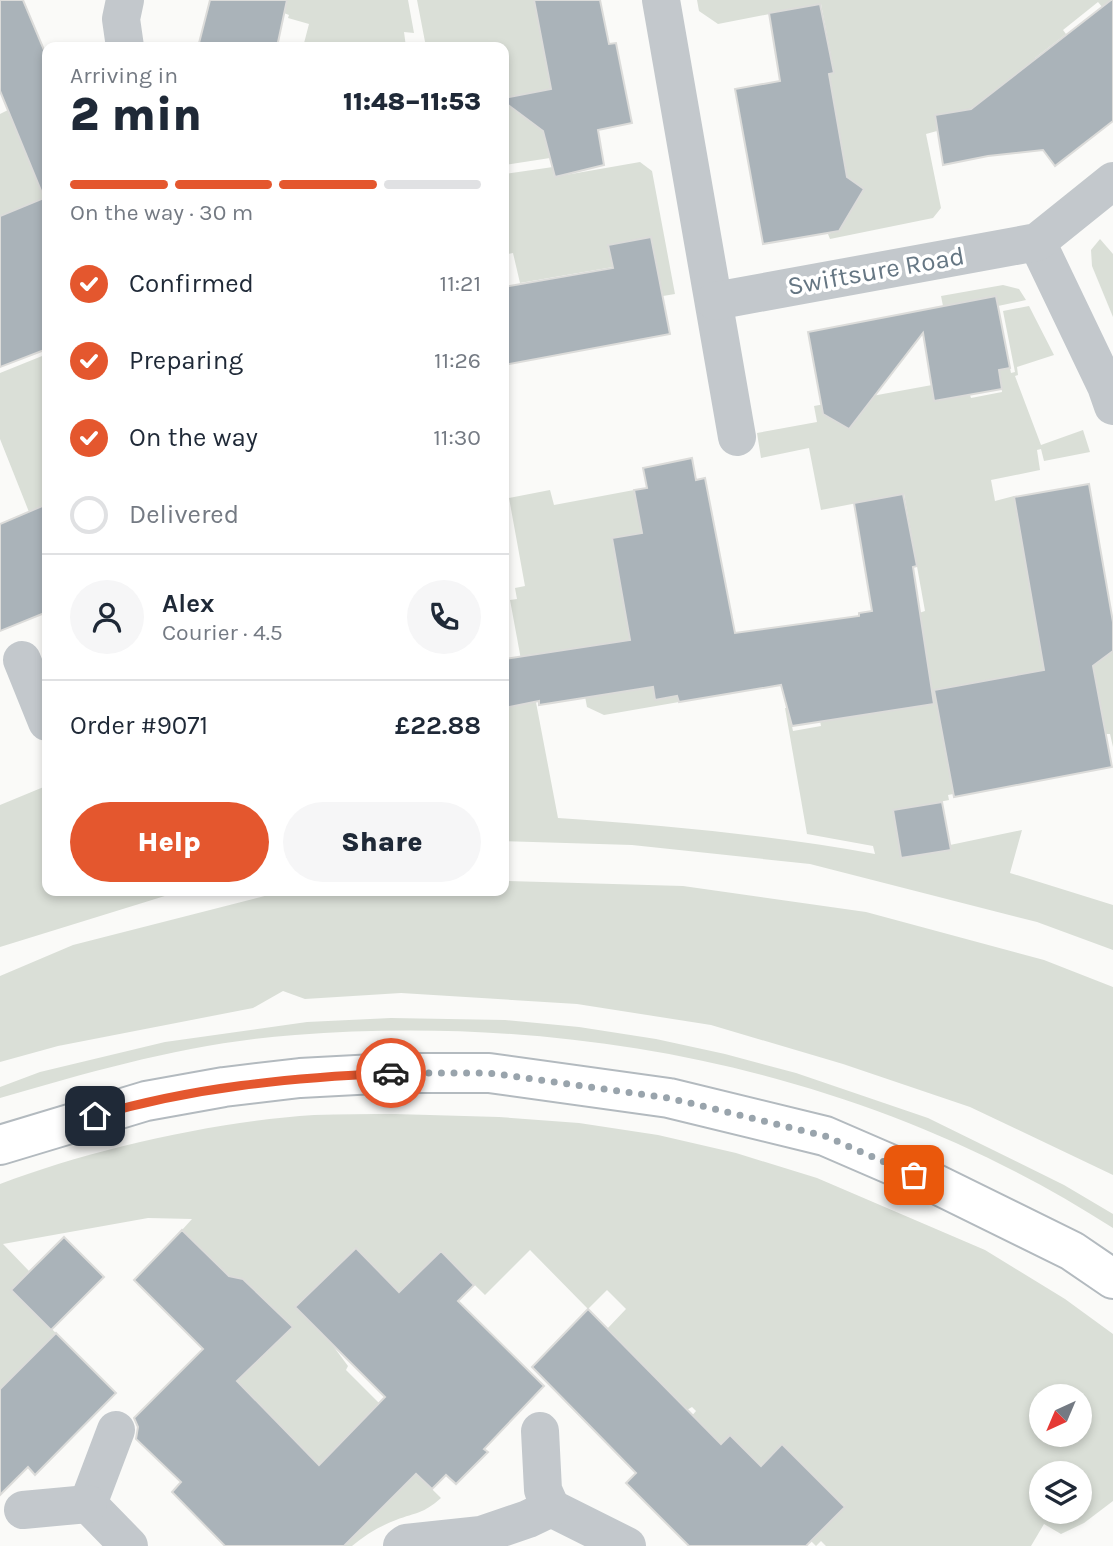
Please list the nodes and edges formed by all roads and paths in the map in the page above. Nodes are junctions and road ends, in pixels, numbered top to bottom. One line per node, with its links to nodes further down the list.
1 (125, 0): 3 (street)
2 (661, 0): 6 (street)
3 (124, 42)
4 (1113, 181): 5 (street, Swiftsure Road)
5 (1037, 242): 6 (street, Swiftsure Road); 7 (street)
6 (715, 300): 8 (street)
7 (1113, 406)
8 (737, 437)
9 (23, 659): 10 (street)
10 (42, 709)
11 (0, 1145): 12 (main road)
12 (1113, 1279)
13 (116, 1430): 15 (street)
14 (540, 1431): 16 (street)
15 (88, 1504): 17 (street); 18 (street)
16 (551, 1508): 19 (street); 20 (street)
17 (23, 1510)
18 (129, 1546)
19 (401, 1546)
20 (627, 1546)

